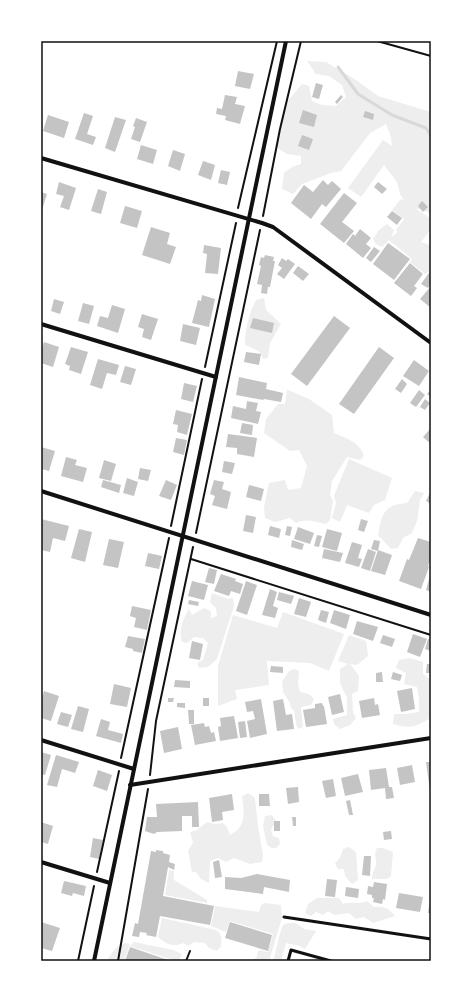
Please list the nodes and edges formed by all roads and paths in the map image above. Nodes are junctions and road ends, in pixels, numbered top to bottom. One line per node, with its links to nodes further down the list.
1 (277, 41): 7 (path)
2 (286, 41): 9 (street)
3 (301, 41): 10 (path)
4 (377, 41): 5 (path)
5 (431, 56)
6 (41, 158): 8 (street)
7 (231, 206)
8 (237, 216): 9 (street); 13 (path)
9 (249, 219): 10 (street); 14 (street)
10 (262, 222): 12 (street); 18 (path)
11 (41, 324): 13 (street)
12 (431, 343)
13 (204, 373): 14 (street); 16 (path)
14 (216, 377): 17 (street)
15 (41, 491): 16 (street)
16 (170, 532): 17 (street); 24 (path)
17 (183, 536): 18 (street); 25 (street)
18 (195, 540): 19 (path); 20 (street)
19 (191, 558): 21 (path); 26 (path)
20 (431, 615)
21 (431, 635)
22 (431, 738): 26 (street)
23 (41, 740): 24 (street)
24 (120, 765): 25 (street); 29 (path)
25 (134, 769): 27 (street)
26 (150, 782): 27 (street); 36 (path)
27 (130, 785): 30 (street)
28 (41, 862): 29 (street)
29 (96, 879): 30 (street); 34 (path)
30 (110, 883): 35 (street)
31 (284, 917): 32 (lane)
32 (431, 939)
33 (190, 951): 37 (path)
34 (78, 961)
35 (94, 961)
36 (118, 961)
37 (186, 961)
38 (288, 961): 39 (lane)
39 (331, 961)

